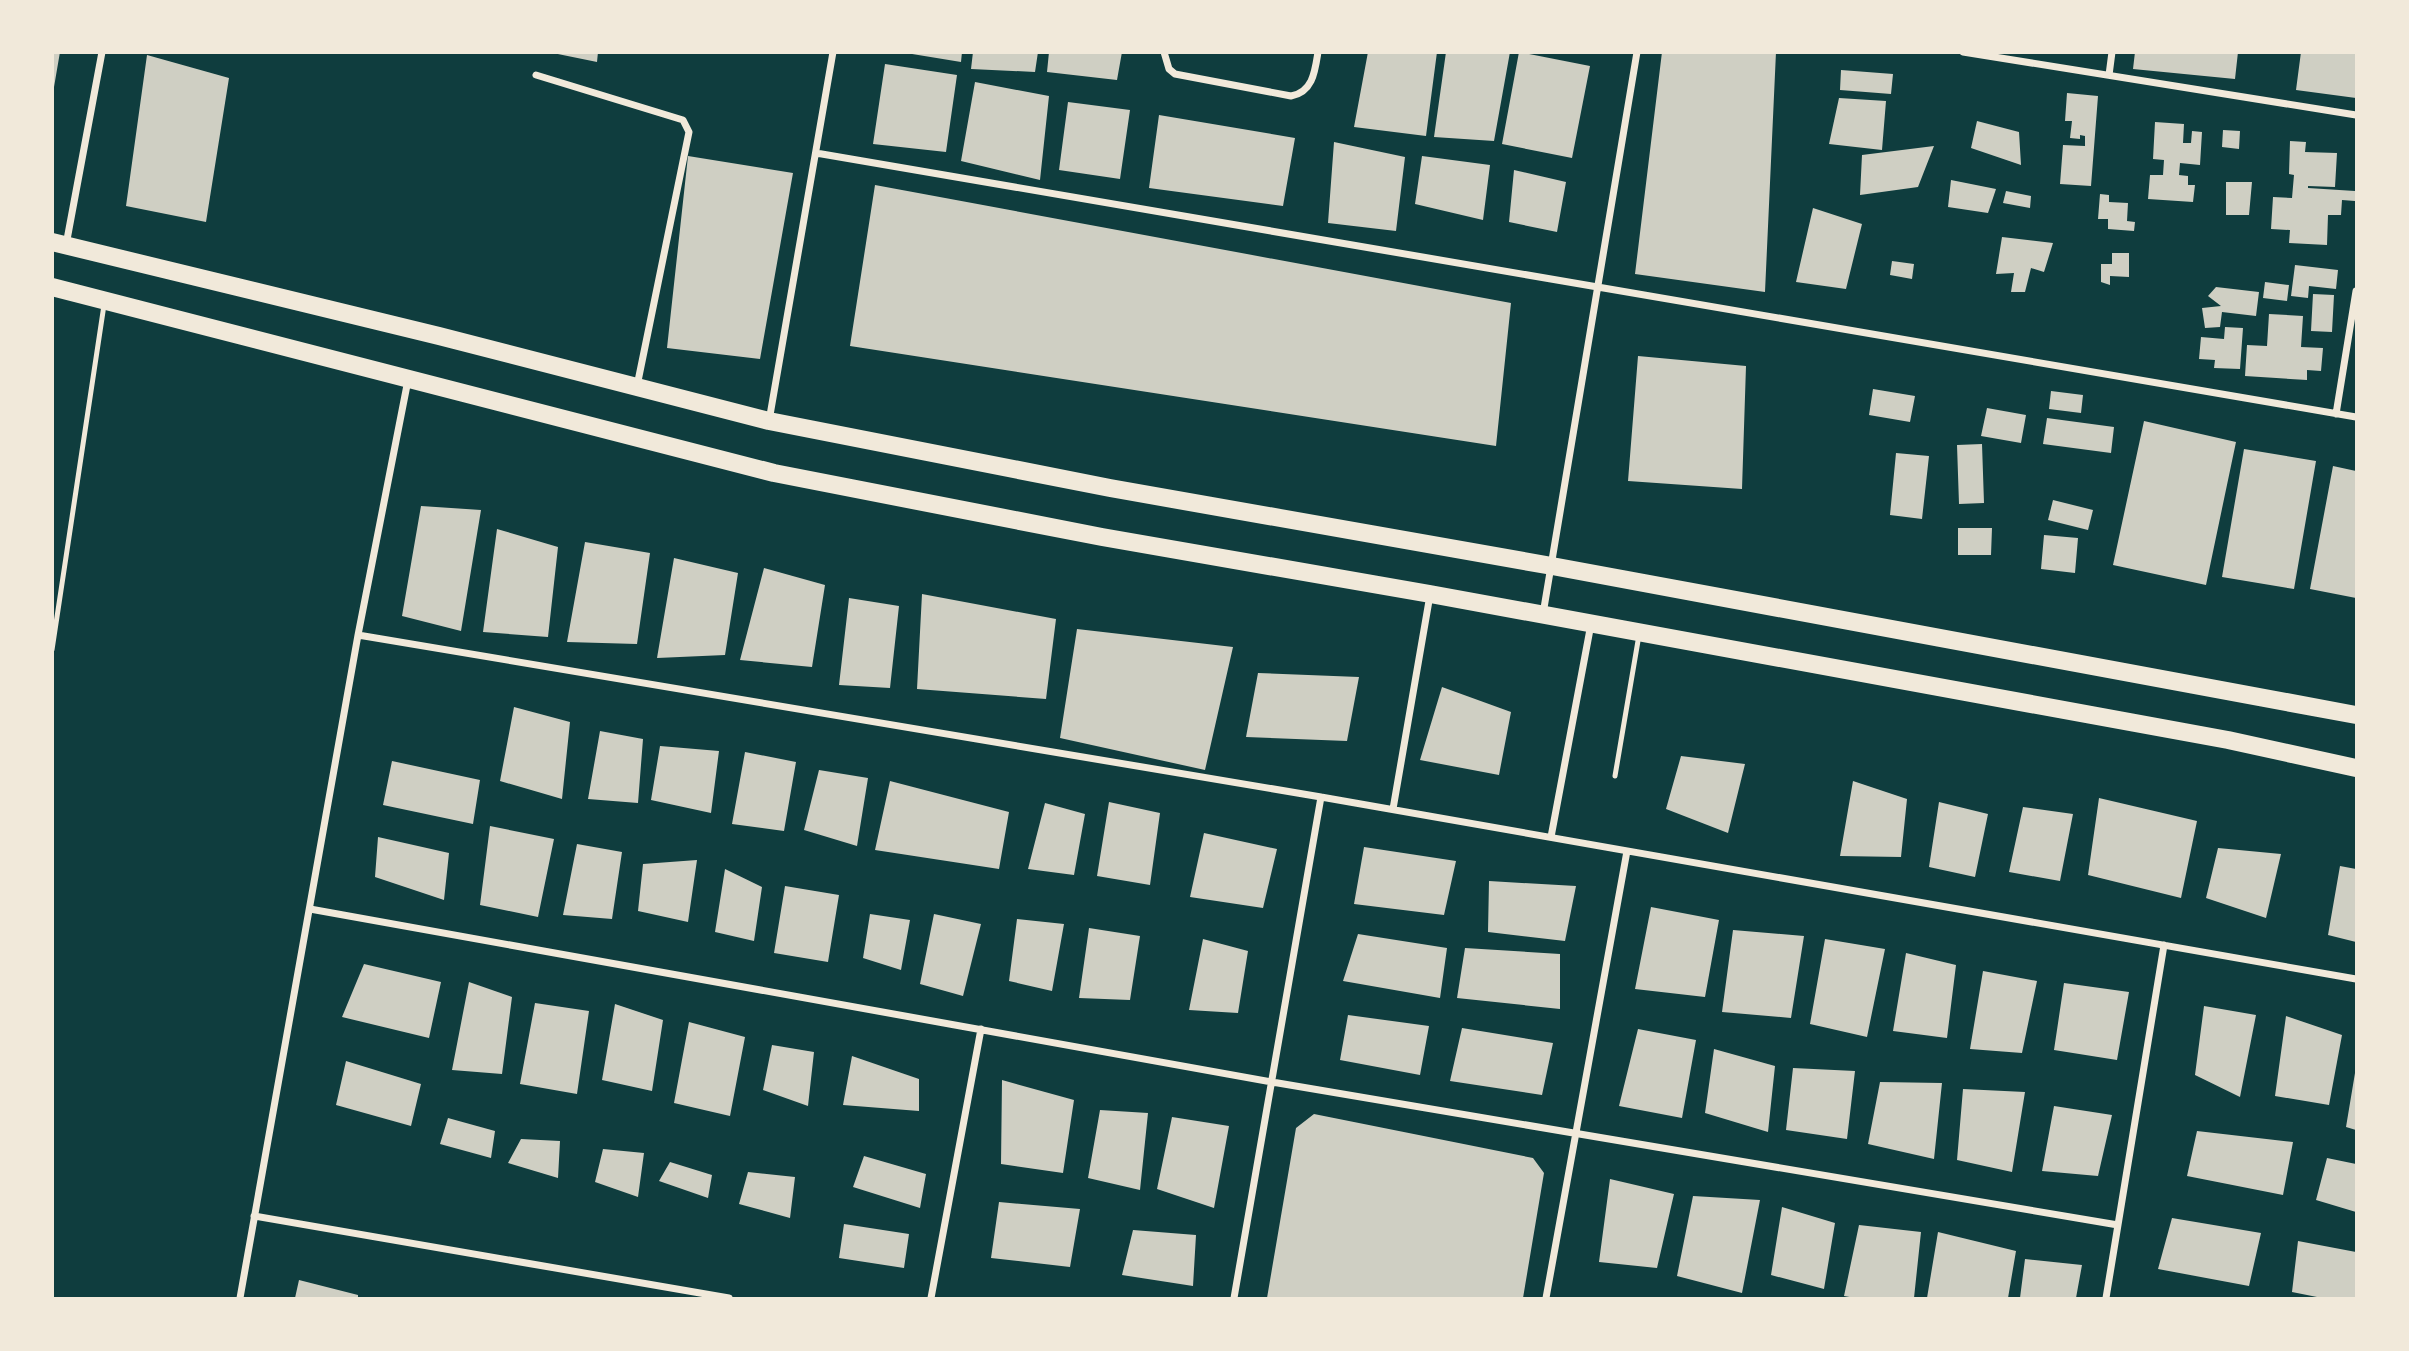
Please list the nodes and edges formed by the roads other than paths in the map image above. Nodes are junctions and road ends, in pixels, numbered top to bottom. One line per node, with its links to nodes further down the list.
1 (102, 52): 12 (street)
2 (833, 52): 11 (street)
3 (1164, 52): 4 (street)
4 (1318, 52)
5 (1637, 52): 14 (street)
6 (1962, 52): 9 (street)
7 (2112, 52): 9 (street)
8 (536, 75): 18 (street)
9 (2109, 75): 10 (street)
10 (2357, 115)
11 (816, 153): 14 (street); 21 (street)
12 (59, 244): 18 (main road)
13 (52, 287): 16 (main road)
14 (1598, 287): 19 (street); 22 (street)
15 (2357, 291): 19 (street)
16 (105, 299): 17 (main road); 28 (lane)
17 (408, 379): 23 (main road); 27 (street)
18 (637, 387): 21 (main road)
19 (2336, 414): 20 (street)
20 (2357, 417)
21 (769, 421): 22 (main road)
22 (1552, 566): 24 (street); 29 (main road)
23 (1430, 594): 24 (main road); 33 (street)
24 (1543, 614): 25 (main road)
25 (1591, 624): 26 (main road); 34 (street)
26 (1640, 633): 30 (main road); 31 (lane)
27 (358, 635): 32 (street); 36 (street)
28 (52, 650)
29 (2357, 715)
30 (2357, 768)
31 (1615, 776)
32 (1321, 797): 33 (street); 40 (street)
33 (1393, 810): 34 (street)
34 (1551, 837): 35 (street)
35 (1627, 850): 37 (street); 41 (street)
36 (310, 909): 39 (street); 42 (street)
37 (2164, 945): 38 (street); 43 (street)
38 (2357, 979)
39 (981, 1029): 40 (street); 47 (street)
40 (1272, 1082): 41 (street); 48 (street)
41 (1575, 1134): 43 (street); 49 (street)
42 (254, 1216): 44 (street); 45 (street)
43 (2118, 1225): 50 (street)
44 (672, 1294): 46 (street)
45 (240, 1298)
46 (729, 1298)
47 (931, 1298)
48 (1234, 1298)
49 (1546, 1298)
50 (2106, 1298)

